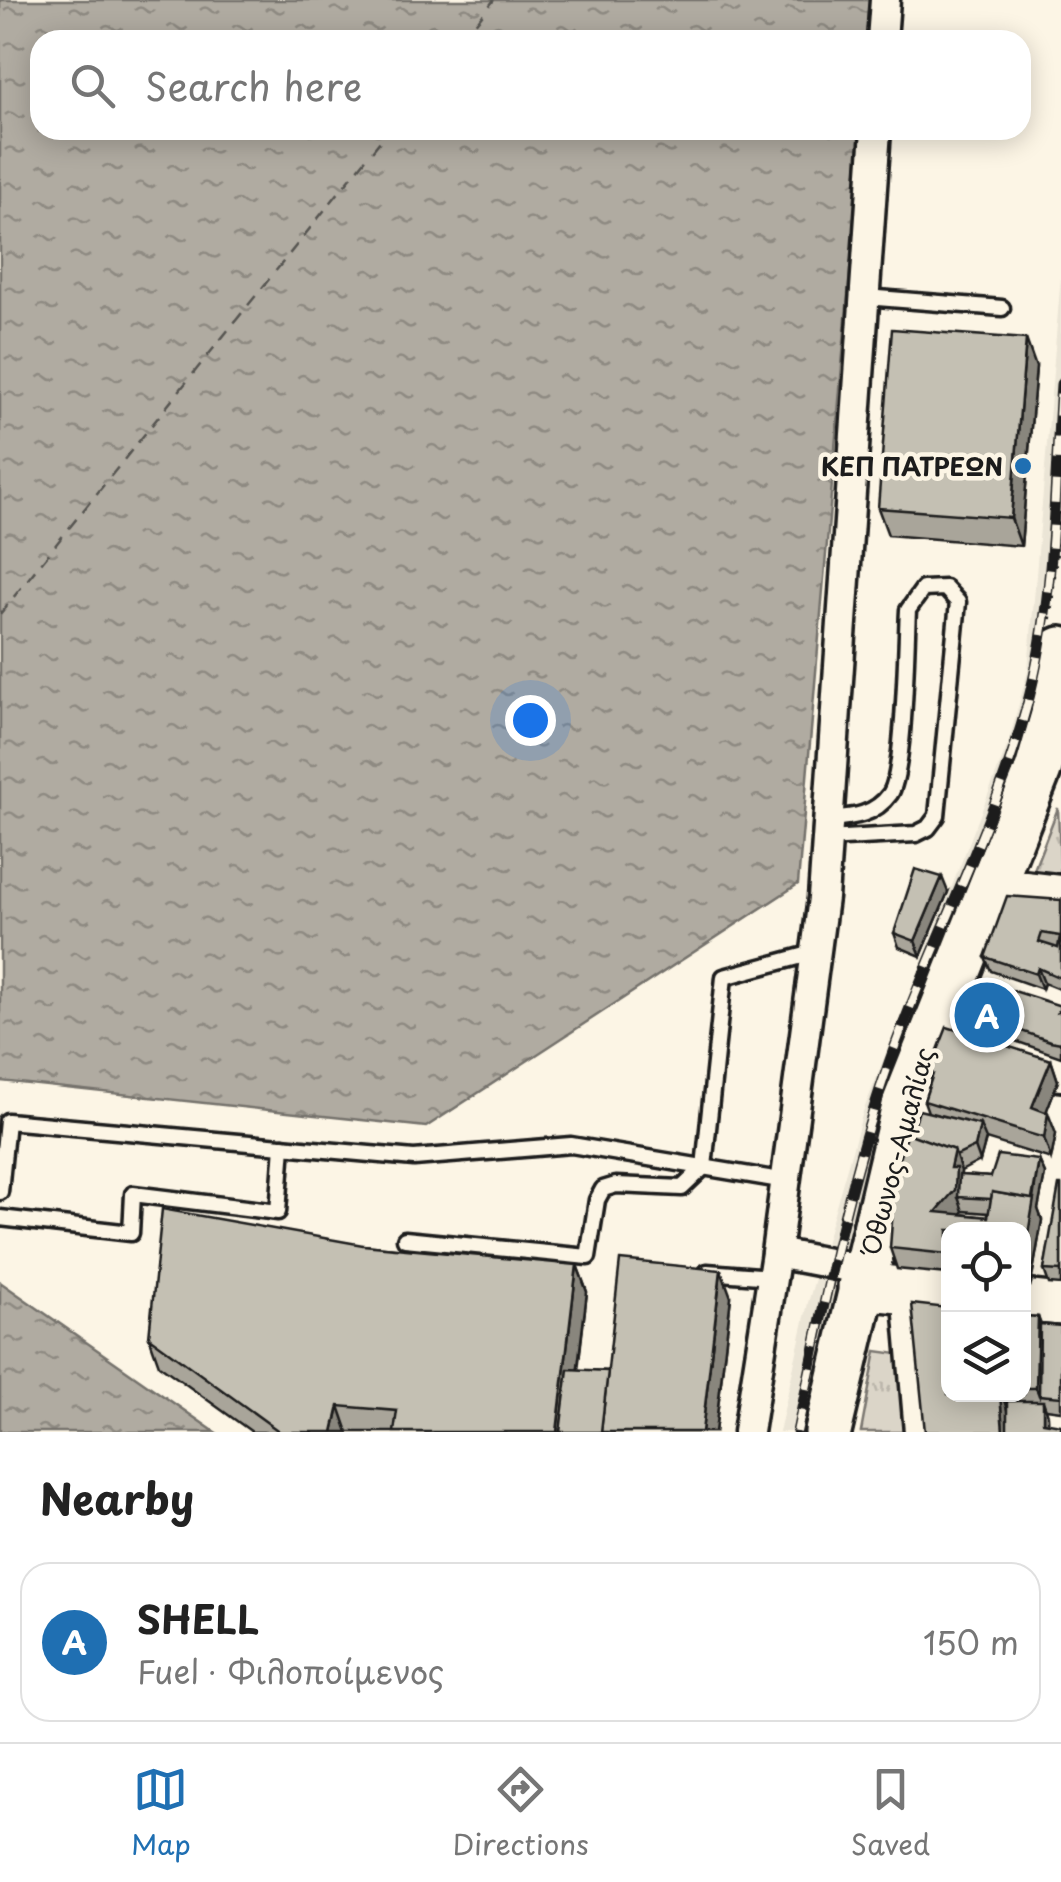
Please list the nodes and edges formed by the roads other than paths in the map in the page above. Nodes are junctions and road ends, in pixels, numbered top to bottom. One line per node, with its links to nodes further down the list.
1 (885, 0): 2 (street)
2 (883, 30)
3 (875, 140): 4 (street)
4 (865, 297): 5 (lane); 8 (street)
5 (1002, 308)
6 (1061, 650): 7 (main road, Όθωνος-Αμαλίας)
7 (1055, 736): 9 (main road, Όθωνος-Αμαλίας)
8 (827, 829): 8 (lane); 11 (street)
9 (992, 888): 10 (street); 12 (main road, Όθωνος-Αμαλίας)
10 (1061, 896)
11 (818, 952): 15 (lane); 16 (street)
12 (934, 1024): 13 (street); 22 (main road, Όθωνος-Αμαλίας)
13 (1061, 1070)
14 (283, 1146): 15 (lane); 17 (lane); 18 (lane)
15 (704, 1166): 16 (lane); 19 (lane)
16 (786, 1182): 20 (street)
17 (0, 1192)
18 (0, 1218)
19 (405, 1239)
20 (774, 1265): 21 (lane); 22 (street); 24 (street)
21 (698, 1271)
22 (863, 1278): 23 (main road); 25 (main road, Όθωνος-Αμαλίας)
23 (928, 1293): 26 (street)
24 (748, 1432)
25 (828, 1432)
26 (918, 1432)

